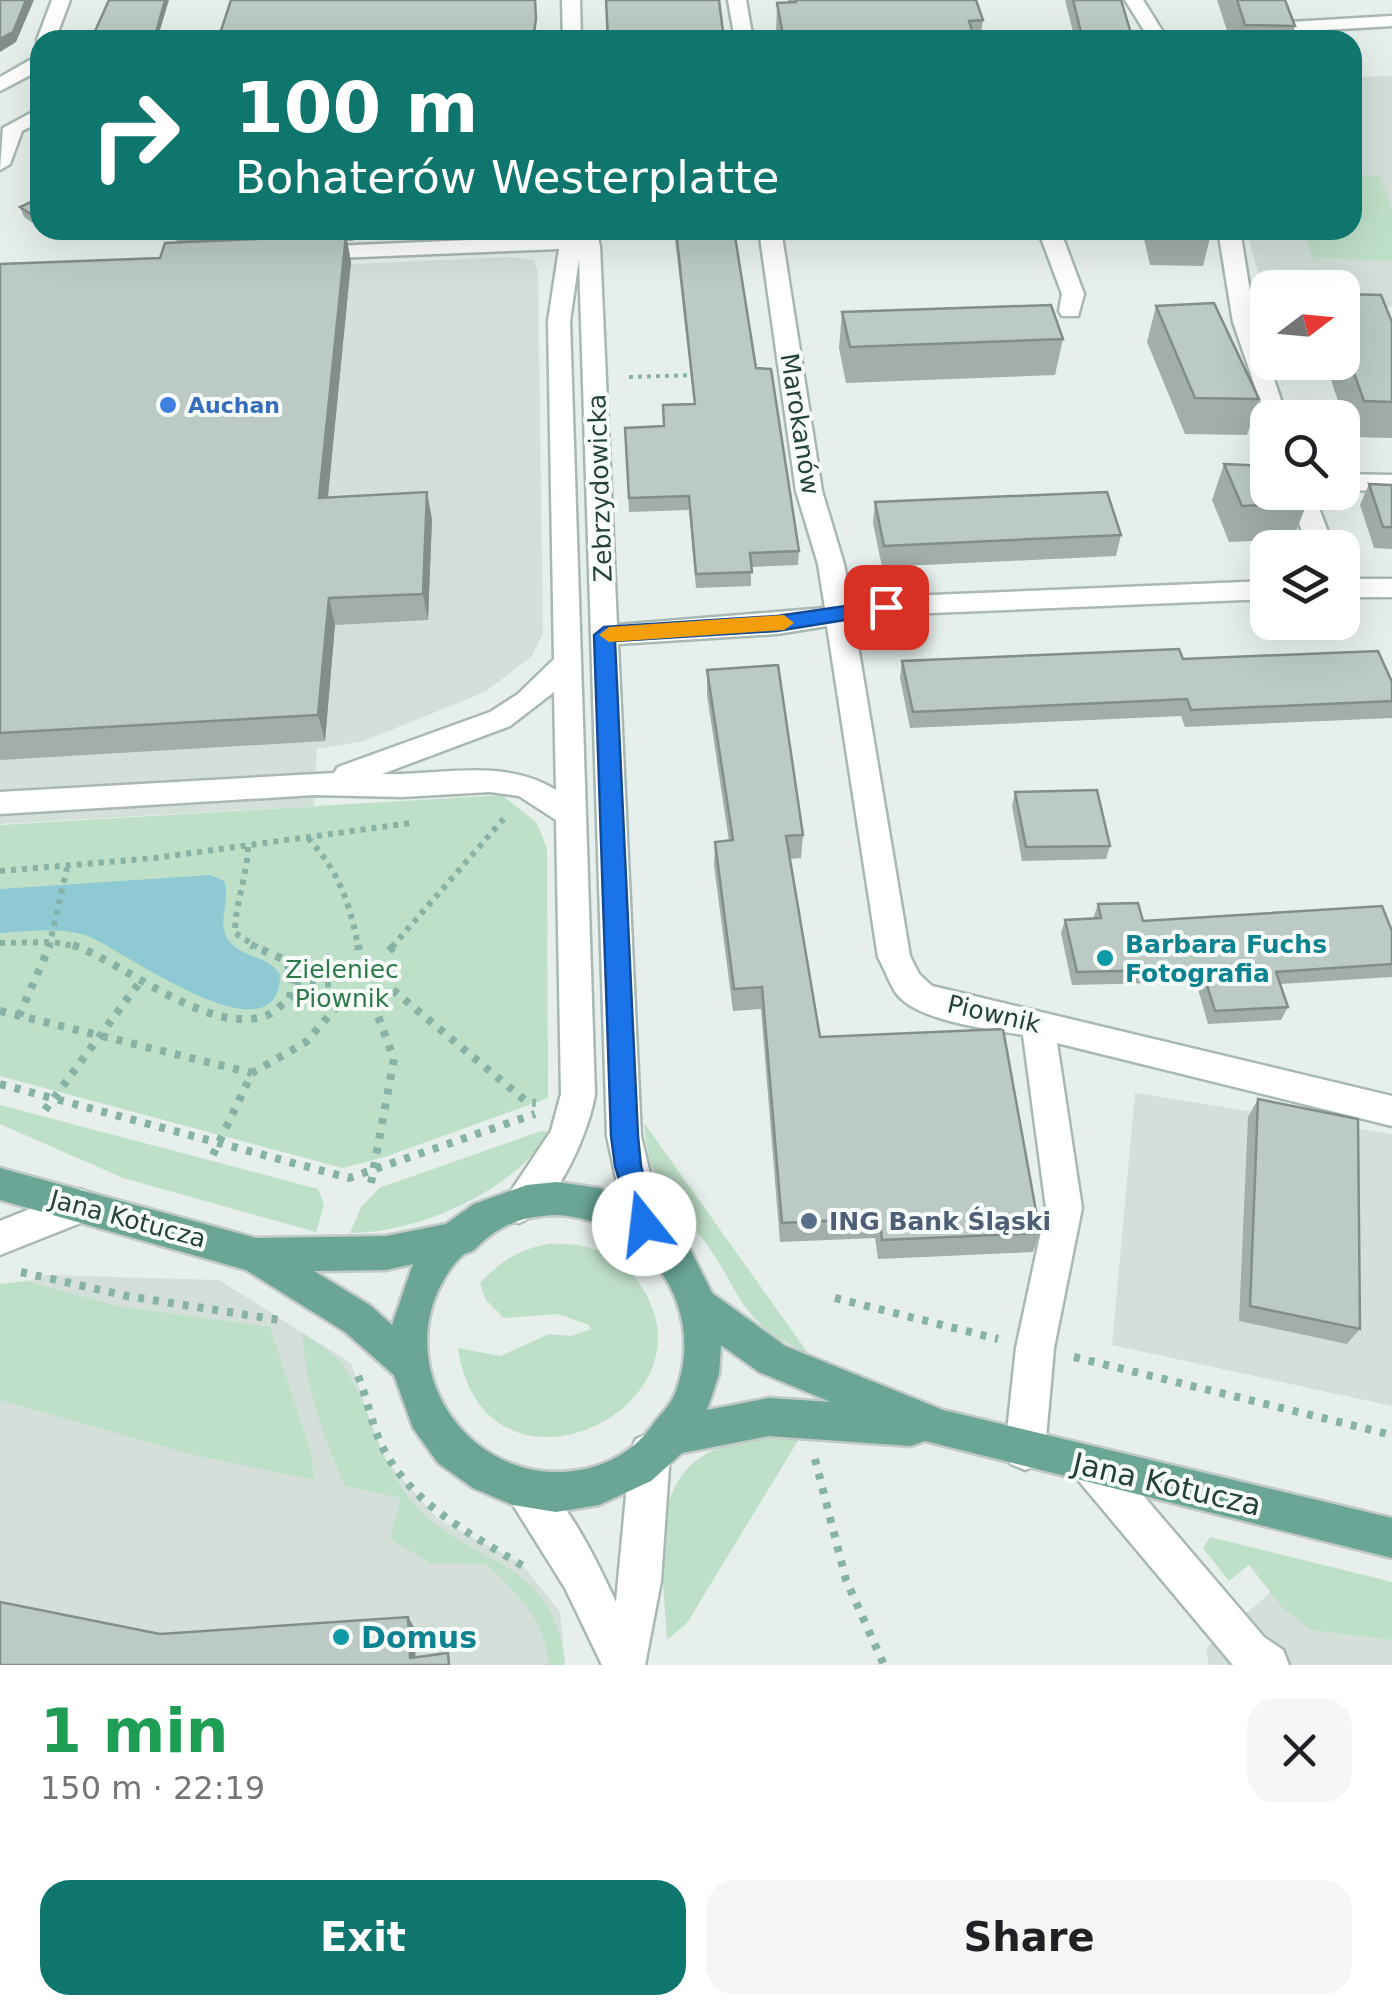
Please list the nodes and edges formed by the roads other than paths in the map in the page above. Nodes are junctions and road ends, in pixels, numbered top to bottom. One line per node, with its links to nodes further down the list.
1 (61, 0): 7 (street)
2 (570, 0): 8 (street)
3 (737, 0): 9 (street)
4 (1134, 0): 10 (street)
5 (1392, 21): 6 (street)
6 (1290, 27)
7 (50, 30)
8 (572, 30)
9 (742, 30)
10 (1154, 30)
11 (30, 67): 12 (street)
12 (0, 85)
13 (30, 119): 14 (street)
14 (0, 164)
15 (515, 240): 21 (street)
16 (578, 240): 25 (street, Zebrzydowicka)
17 (579, 240): 24 (street, Zebrzydowicka)
18 (771, 240): 31 (street, Marokanów)
19 (1053, 240): 22 (street)
20 (1230, 240): 23 (street)
21 (292, 254)
22 (1070, 312)
23 (1269, 400)
24 (598, 452): 25 (street); 32 (street, Zebrzydowicka)
25 (550, 455): 33 (street, Zebrzydowicka)
26 (1360, 482): 27 (street)
27 (1392, 483)
28 (1360, 588): 29 (street)
29 (1392, 588)
30 (1250, 591): 31 (street)
31 (838, 615): 32 (street); 37 (street, Piownik)
32 (604, 635): 42 (street, Zebrzydowicka)
33 (568, 662): 34 (street); 36 (street, Zebrzydowicka)
34 (314, 784): 35 (street); 36 (street)
35 (0, 803)
36 (572, 815): 41 (street, Zebrzydowicka)
37 (1038, 1024): 38 (street, Piownik); 50 (street)
38 (1392, 1112)
39 (0, 1184): 40 (main road, Jana Kotucza)
40 (80, 1206): 43 (street); 45 (main road, Jana Kotucza)
41 (520, 1206): 42 (main road); 44 (main road)
42 (644, 1224): 46 (main road)
43 (0, 1238)
44 (463, 1238): 45 (main road, Jana Kotucza); 47 (main road)
45 (256, 1254): 47 (main road, Jana Kotucza)
46 (700, 1307): 48 (main road, Jana Kotucza); 49 (main road)
47 (408, 1364): 52 (main road)
48 (942, 1429): 49 (main road, Jana Kotucza); 50 (main road, Jana Kotucza)
49 (658, 1445): 52 (main road); 54 (street)
50 (1025, 1450): 51 (main road, Jana Kotucza)
51 (1092, 1466): 53 (main road, Jana Kotucza); 55 (street)
52 (523, 1489): 54 (street)
53 (1392, 1538)
54 (623, 1665)
55 (1268, 1665)

